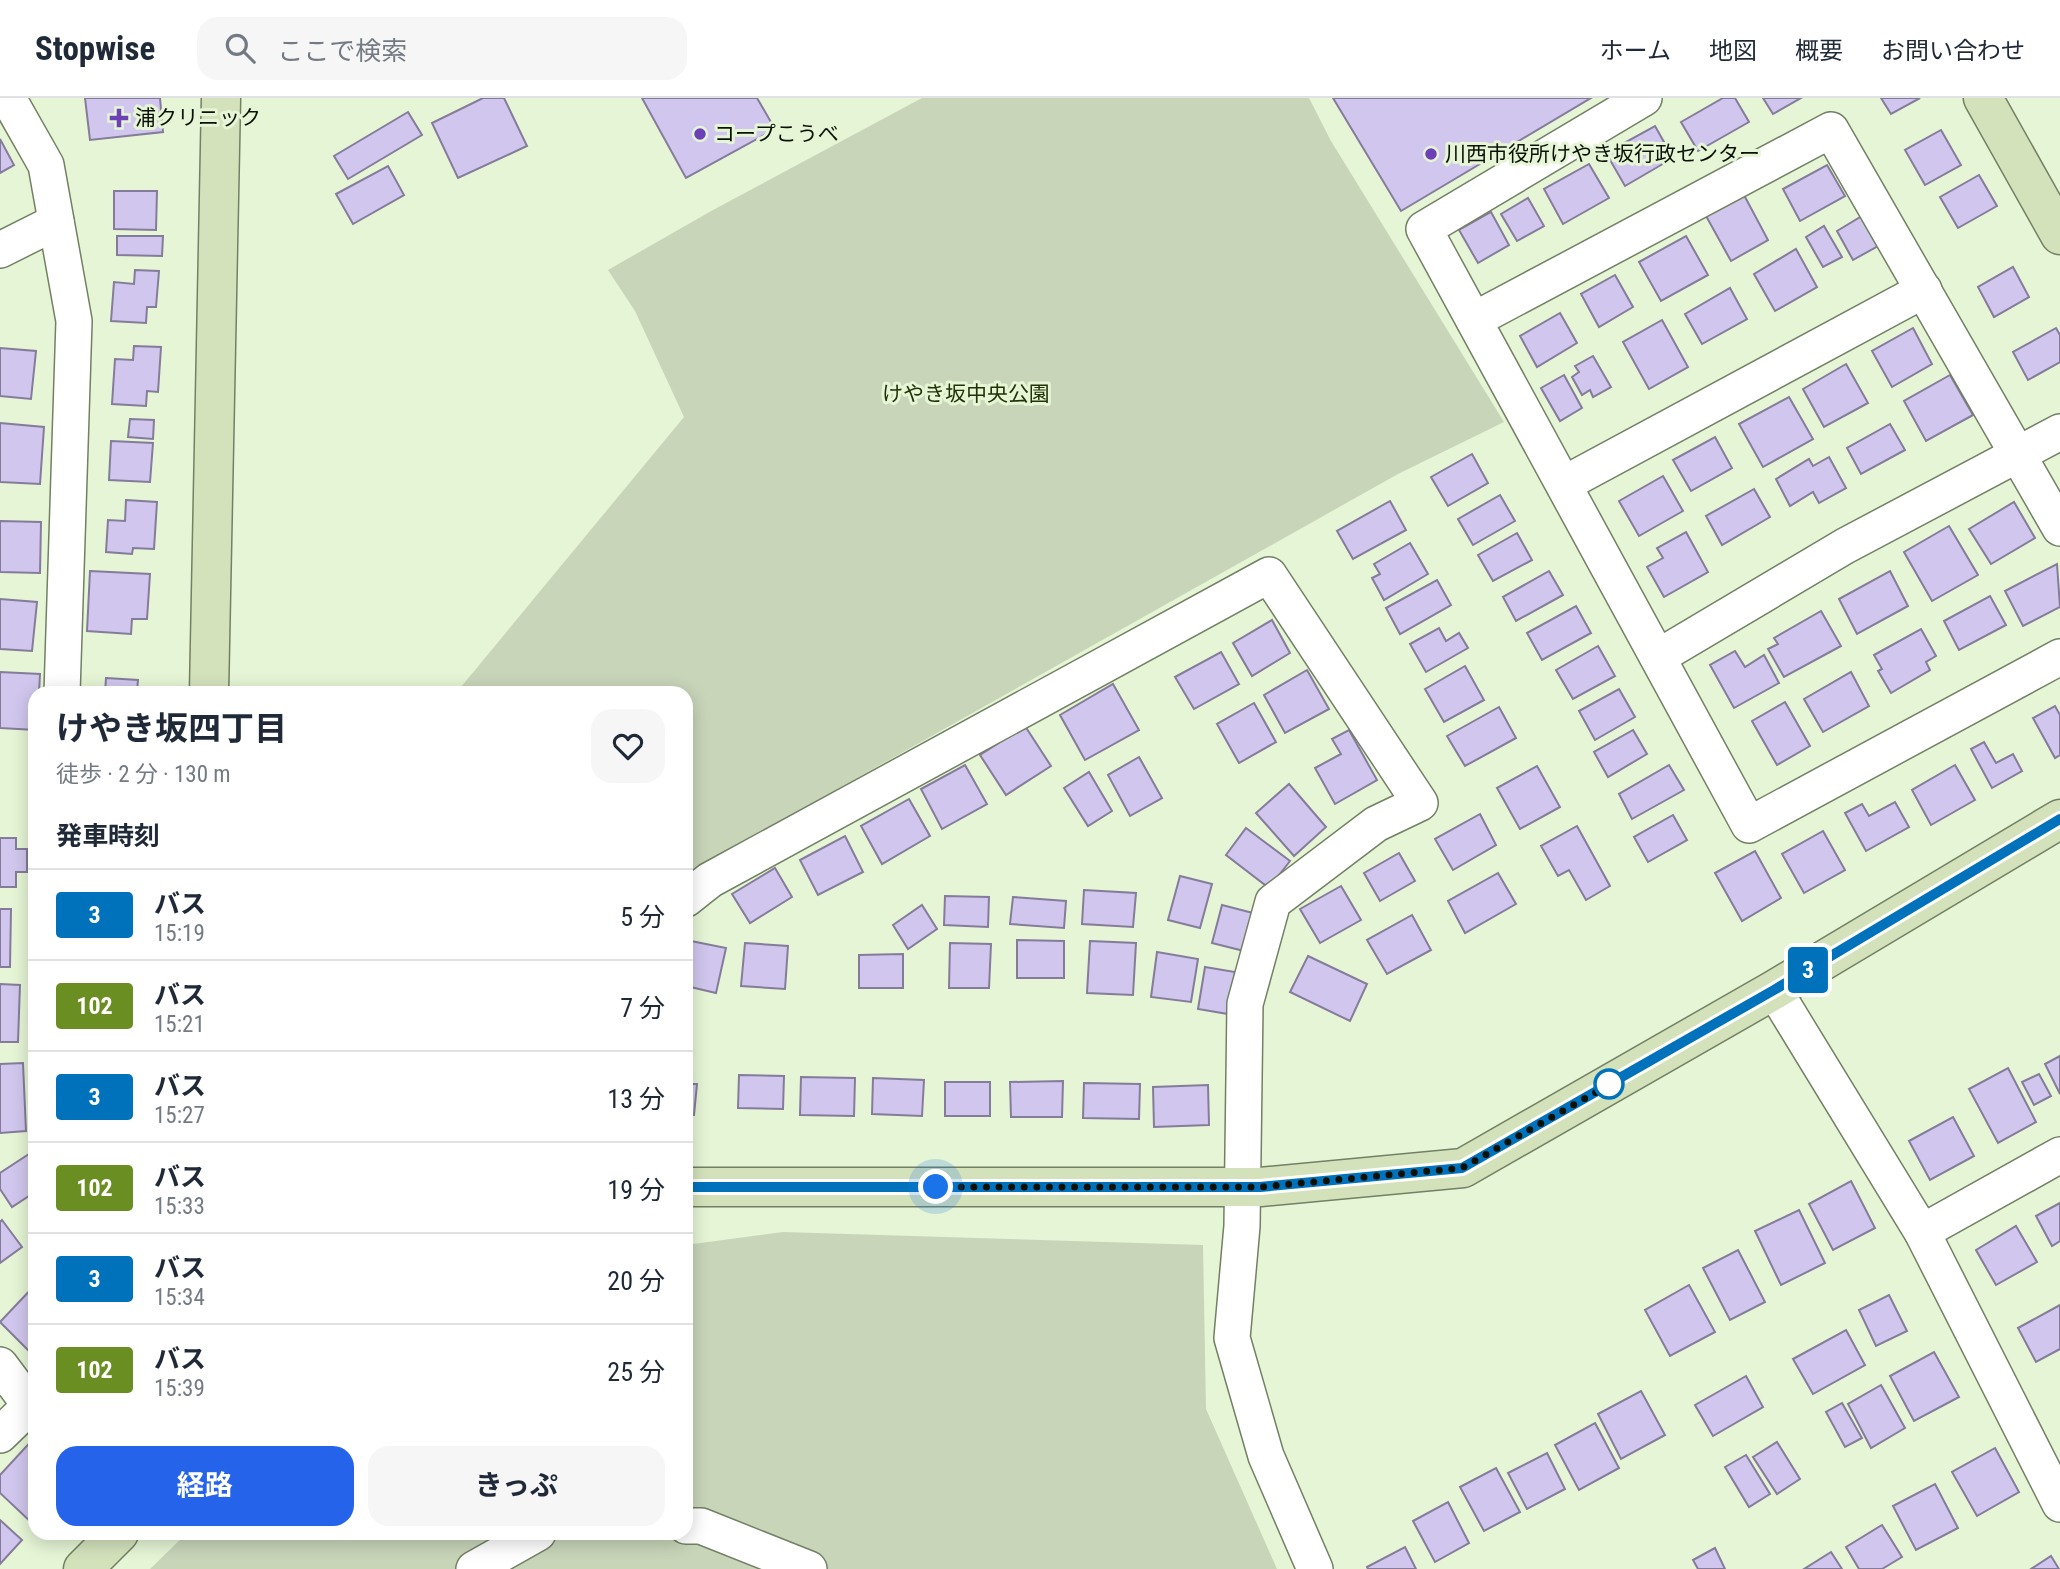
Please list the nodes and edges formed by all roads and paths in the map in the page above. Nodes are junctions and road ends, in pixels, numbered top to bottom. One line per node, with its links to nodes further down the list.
1 (9, 98): 5 (street)
2 (221, 98): 17 (street)
3 (1644, 98): 9 (street)
4 (1983, 98): 6 (street)
5 (56, 222): 7 (street); 16 (street)
6 (2060, 234)
7 (0, 250)
8 (1924, 290): 9 (street); 11 (street); 12 (street)
9 (1474, 320): 12 (street)
10 (2060, 432): 11 (street)
11 (2018, 454): 13 (street); 14 (street)
12 (1564, 484): 14 (street)
13 (2060, 528)
14 (1658, 657): 15 (street)
15 (2060, 657)
16 (62, 686)
17 (209, 686)
18 (2060, 819): 20 (street)
19 (693, 893): 23 (street)
20 (1774, 990): 23 (street); 24 (street)
21 (2060, 1155): 24 (street)
22 (693, 1187): 23 (street)
23 (1242, 1187): 36 (street)
24 (1922, 1232): 29 (street)
25 (0, 1365): 26 (street)
26 (28, 1397)
27 (28, 1408): 28 (street)
28 (0, 1435)
29 (2060, 1504)
30 (693, 1526): 35 (street)
31 (112, 1540): 33 (street)
32 (526, 1540): 34 (street)
33 (83, 1569)
34 (474, 1569)
35 (809, 1569)
36 (1315, 1569)

